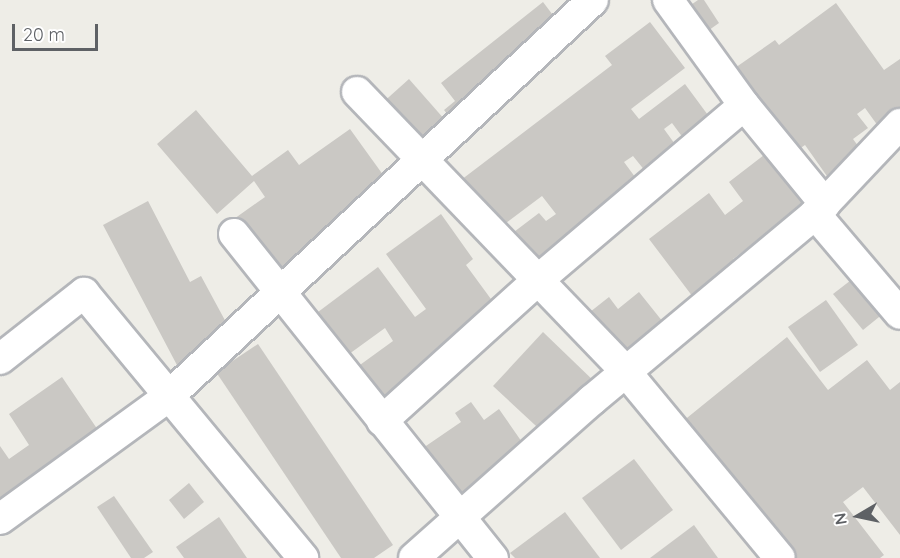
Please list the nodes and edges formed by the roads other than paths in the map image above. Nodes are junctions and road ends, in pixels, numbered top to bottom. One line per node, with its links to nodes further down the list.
1 (592, 0): 6 (street)
2 (668, 0): 4 (street)
3 (357, 92): 6 (street)
4 (744, 105): 7 (street); 9 (street)
5 (900, 124): 7 (street)
6 (422, 159): 9 (street); 10 (street)
7 (820, 209): 11 (street); 13 (street)
8 (234, 234): 10 (street)
9 (538, 280): 13 (street); 15 (street)
10 (279, 291): 14 (street); 15 (street)
11 (900, 314)
12 (0, 359): 14 (street)
13 (626, 372): 16 (street); 21 (street)
14 (169, 396): 17 (street); 18 (street)
15 (382, 421): 16 (street)
16 (458, 518): 19 (street); 20 (street)
17 (0, 519)
18 (303, 558)
19 (414, 558)
20 (493, 558)
21 (780, 558)

